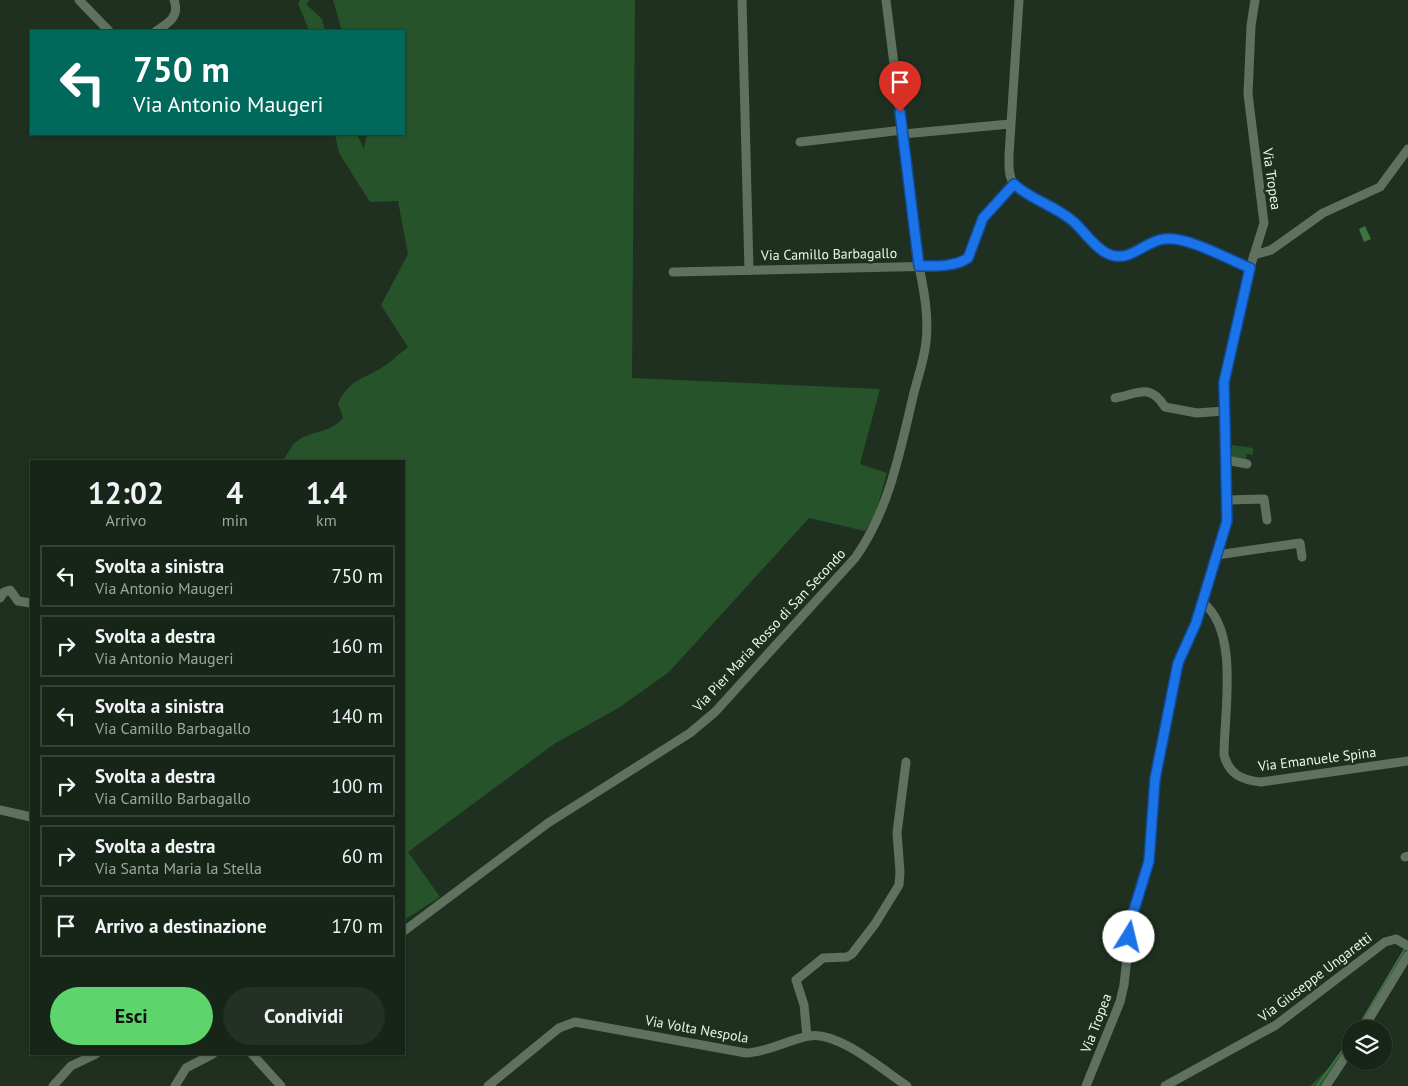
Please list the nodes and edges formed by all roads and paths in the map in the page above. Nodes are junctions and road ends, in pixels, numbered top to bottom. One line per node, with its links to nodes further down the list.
1 (79, 0): 7 (street)
2 (174, 0): 8 (street)
3 (742, 0): 17 (street, Via Camillo Barbagallo)
4 (886, 0): 10 (street, Via Pier Maria Rosso di San Secondo)
5 (1019, 0): 9 (street)
6 (1255, 0): 14 (street, Via Tropea)
7 (108, 30)
8 (157, 30)
9 (1010, 124): 10 (street); 13 (street)
10 (903, 132): 11 (street); 15 (street, Via Pier Maria Rosso di San Secondo)
11 (800, 142)
12 (1408, 149): 14 (street)
13 (1011, 185): 15 (street, Via Camillo Barbagallo); 16 (street)
14 (1254, 256): 16 (street, Via Tropea)
15 (919, 266): 17 (street, Via Camillo Barbagallo); 34 (street, Via Pier Maria Rosso di San Secondo)
16 (1250, 268): 20 (street, Via Tropea)
17 (749, 270): 18 (street, Via Camillo Barbagallo)
18 (673, 272)
19 (1115, 398): 20 (street)
20 (1224, 411): 21 (street, Via Tropea)
21 (1226, 460): 22 (street); 23 (street, Via Tropea)
22 (1247, 464)
23 (1228, 500): 24 (street); 25 (street, Via Tropea)
24 (1267, 520)
25 (1216, 555): 26 (street); 28 (street, Via Tropea)
26 (1302, 557)
27 (0, 598): 29 (street)
28 (1202, 602): 30 (street, Via Emanuele Spina); 50 (street, Via Tropea)
29 (30, 603)
30 (1408, 761)
31 (906, 762): 40 (street)
32 (0, 810): 33 (street)
33 (30, 817)
34 (434, 908): 35 (street); 36 (street, Via Pier Maria Rosso di San Secondo)
35 (405, 925)
36 (405, 930)
37 (1405, 944): 51 (street, Via Giuseppe Ungaretti)
38 (1408, 955): 39 (street)
39 (1368, 1020)
40 (807, 1036): 48 (street, Via Volta Nespola); 49 (street, Via Volta Nespola)
41 (94, 1055): 45 (street)
42 (211, 1055): 46 (street)
43 (253, 1055): 47 (street)
44 (1342, 1062): 52 (street)
45 (53, 1086)
46 (175, 1086)
47 (281, 1086)
48 (488, 1086)
49 (907, 1086)
50 (1086, 1086)
51 (1165, 1086)
52 (1326, 1086)

